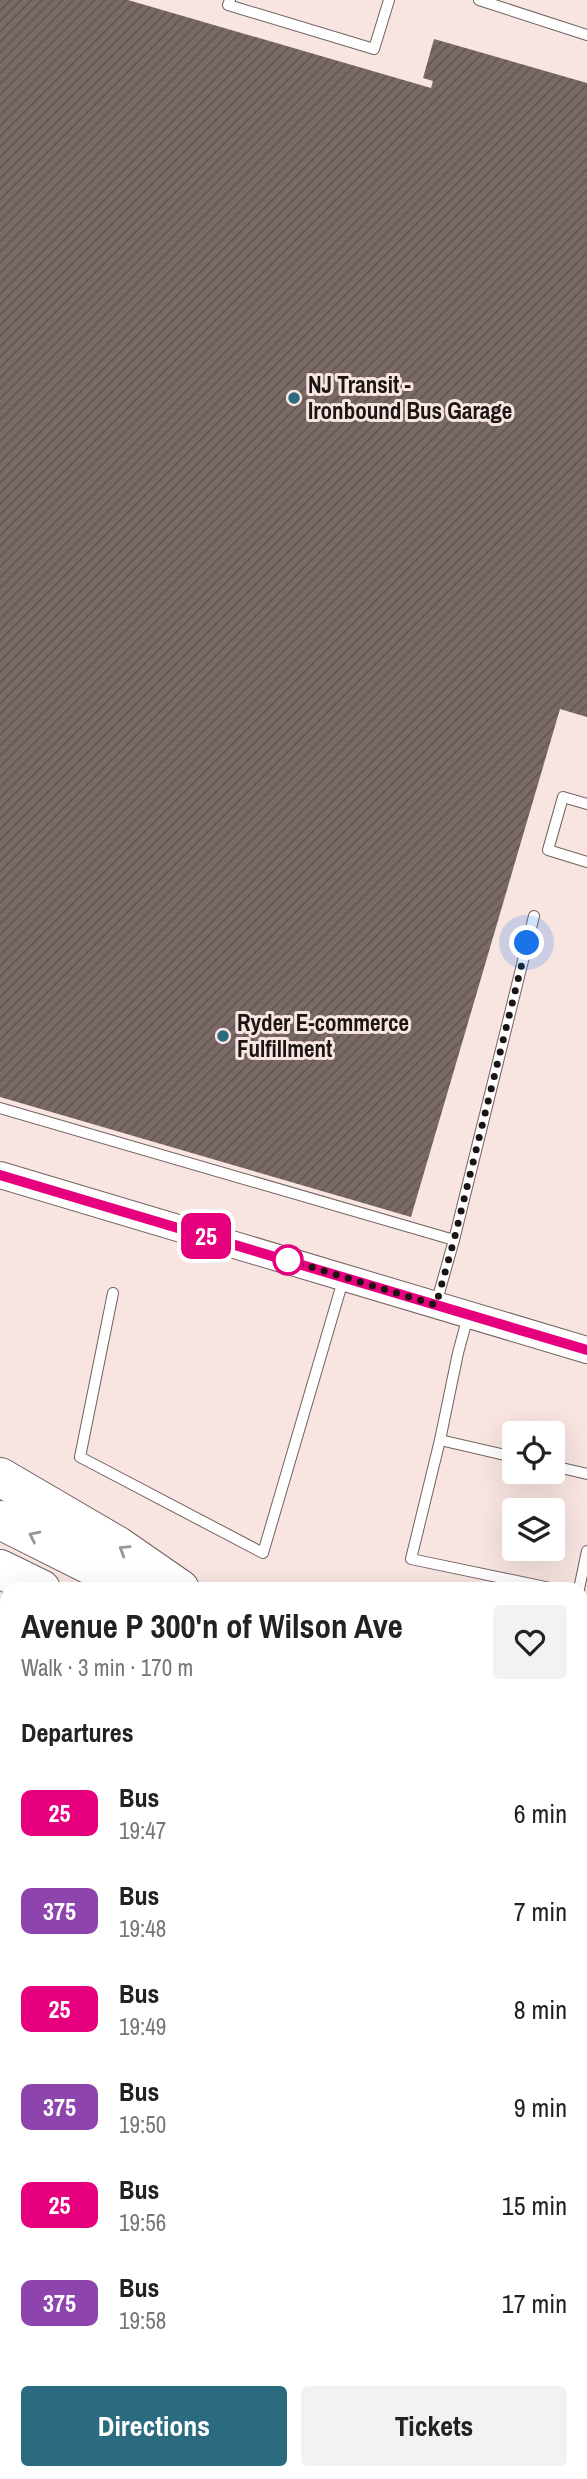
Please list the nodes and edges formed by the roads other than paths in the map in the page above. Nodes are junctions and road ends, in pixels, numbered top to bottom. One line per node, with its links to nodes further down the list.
1 (230, 0): 2 (lane)
2 (388, 0)
3 (480, 0): 4 (lane)
4 (587, 35)
5 (587, 804): 6 (lane)
6 (587, 862)
7 (534, 916): 10 (lane)
8 (0, 1108): 10 (lane)
9 (0, 1175): 11 (street)
10 (454, 1240): 13 (lane)
11 (344, 1277): 12 (lane); 13 (street)
12 (113, 1293)
13 (436, 1305): 14 (street)
14 (468, 1314): 15 (street); 16 (lane)
15 (587, 1350)
16 (440, 1440): 17 (lane); 27 (lane)
17 (502, 1454)
18 (565, 1469): 19 (lane)
19 (587, 1474)
20 (0, 1477): 26 (highway, one-way to 20)
21 (0, 1520): 25 (highway, one-way to 21)
22 (587, 1551): 28 (lane)
23 (0, 1569): 24 (highway)
24 (27, 1582)
25 (124, 1582)
26 (170, 1582)
27 (521, 1582)
28 (580, 1582)

